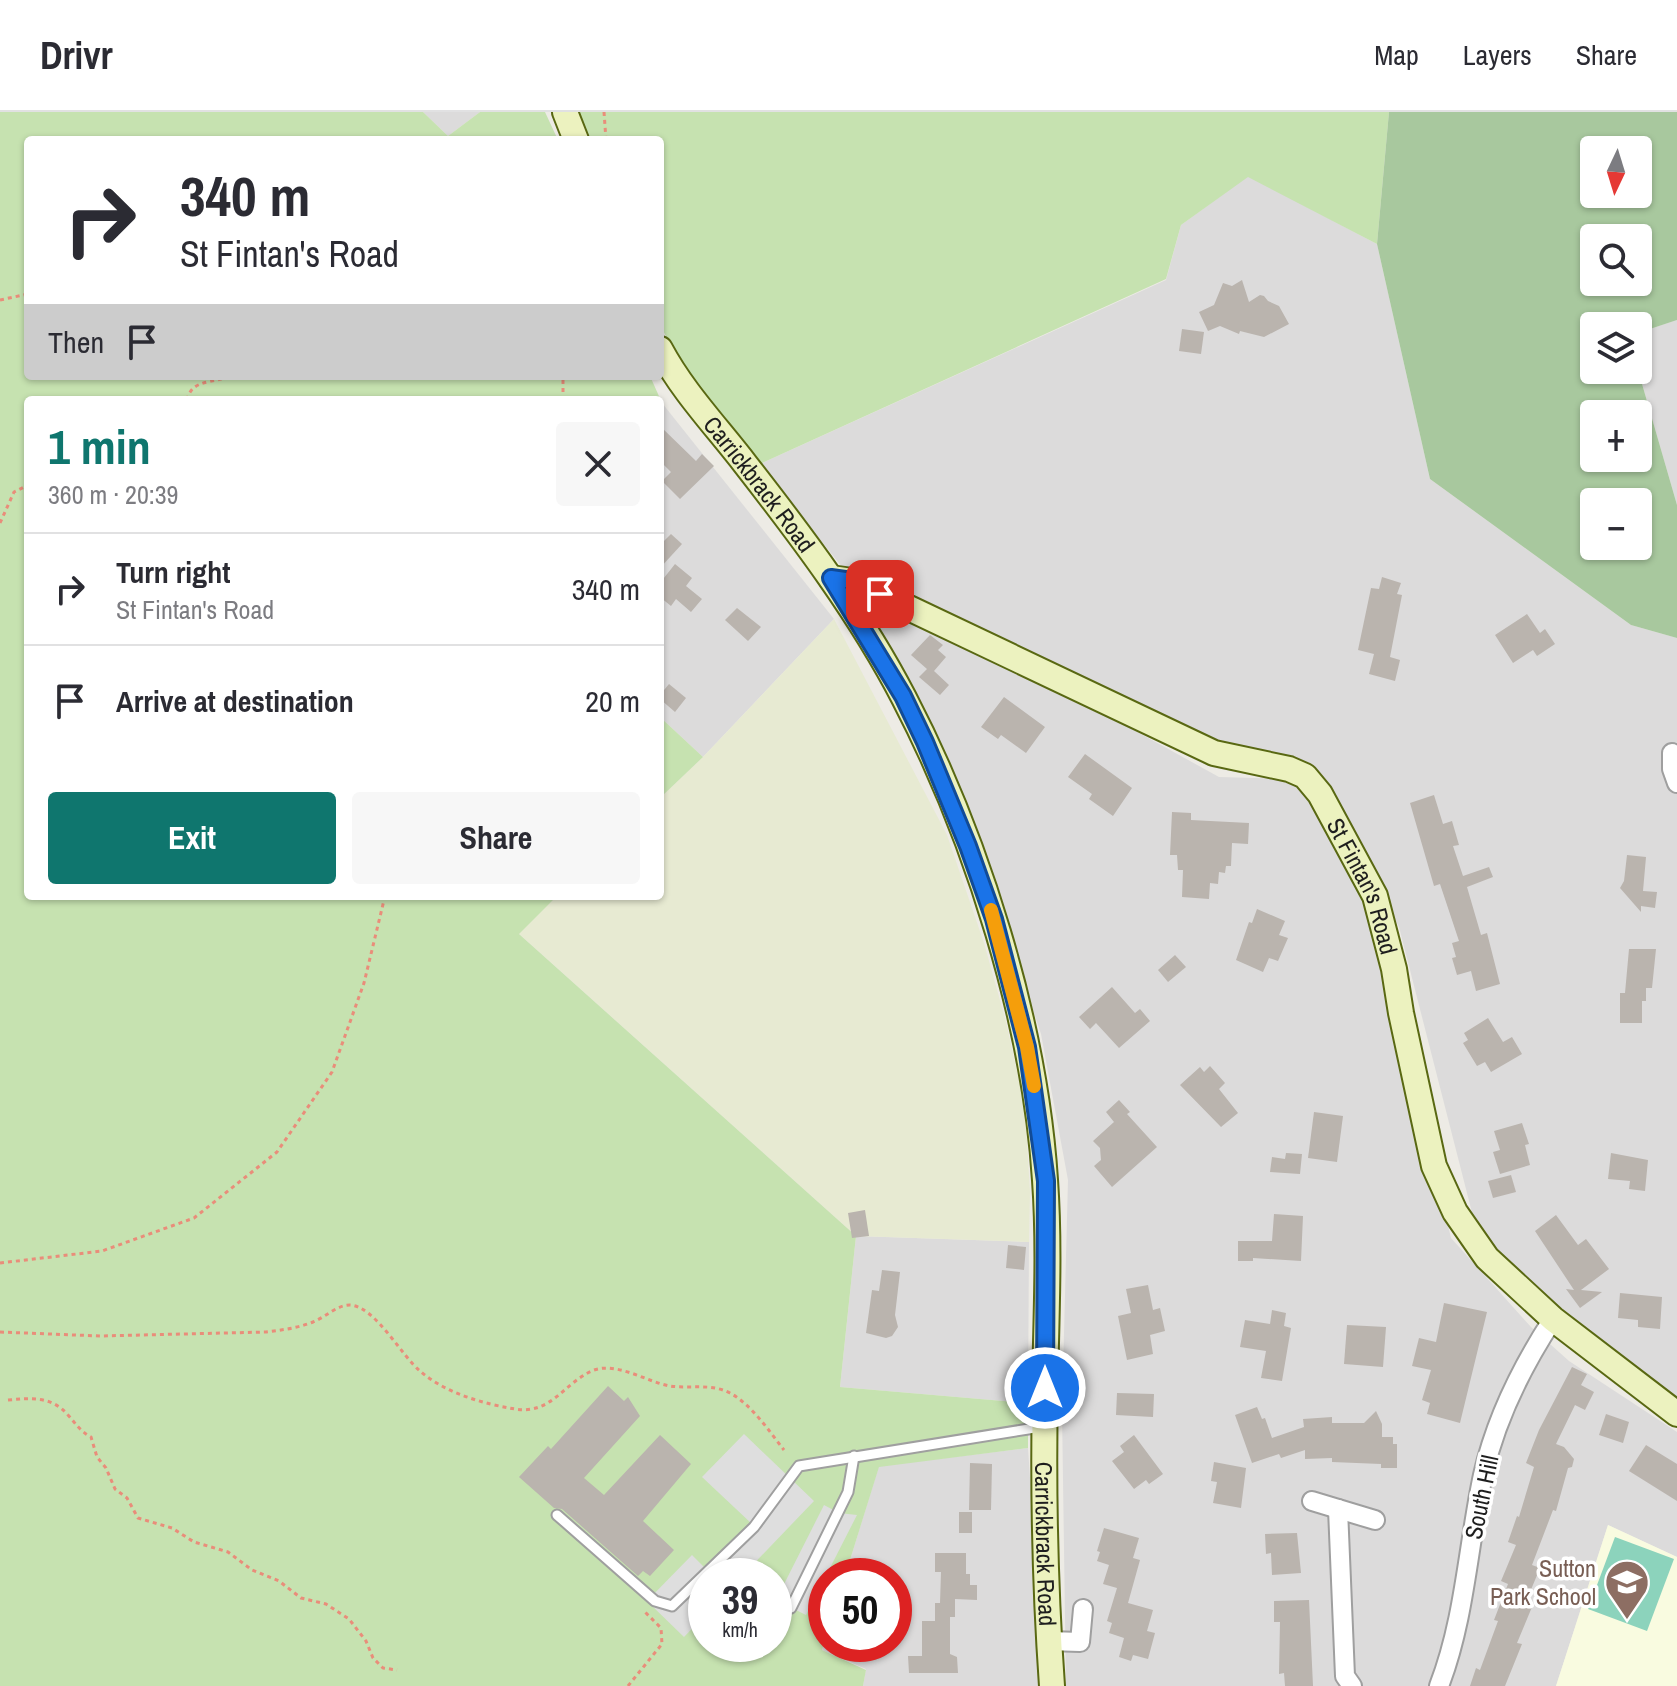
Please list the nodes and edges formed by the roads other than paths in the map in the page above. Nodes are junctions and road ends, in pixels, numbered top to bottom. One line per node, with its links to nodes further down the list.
1 (565, 112): 2 (main road)
2 (574, 136)
3 (664, 356): 4 (main road, Carrickbrack Road)
4 (831, 578): 7 (main road, St Fintan's Road); 9 (main road, Carrickbrack Road)
5 (1672, 753): 6 (street)
6 (1677, 783)
7 (1553, 1319): 8 (main road, St Fintan's Road); 20 (street, South Hill)
8 (1677, 1414)
9 (1044, 1427): 10 (lane); 17 (main road, Carrickbrack Road)
10 (854, 1456): 13 (lane); 15 (lane)
11 (1312, 1501): 12 (street)
12 (1338, 1509): 14 (street); 19 (street)
13 (557, 1515)
14 (1375, 1520)
15 (792, 1606)
16 (1083, 1609): 17 (street)
17 (1049, 1641): 18 (main road, Carrickbrack Road)
18 (1052, 1686)
19 (1352, 1686)
20 (1439, 1686)

